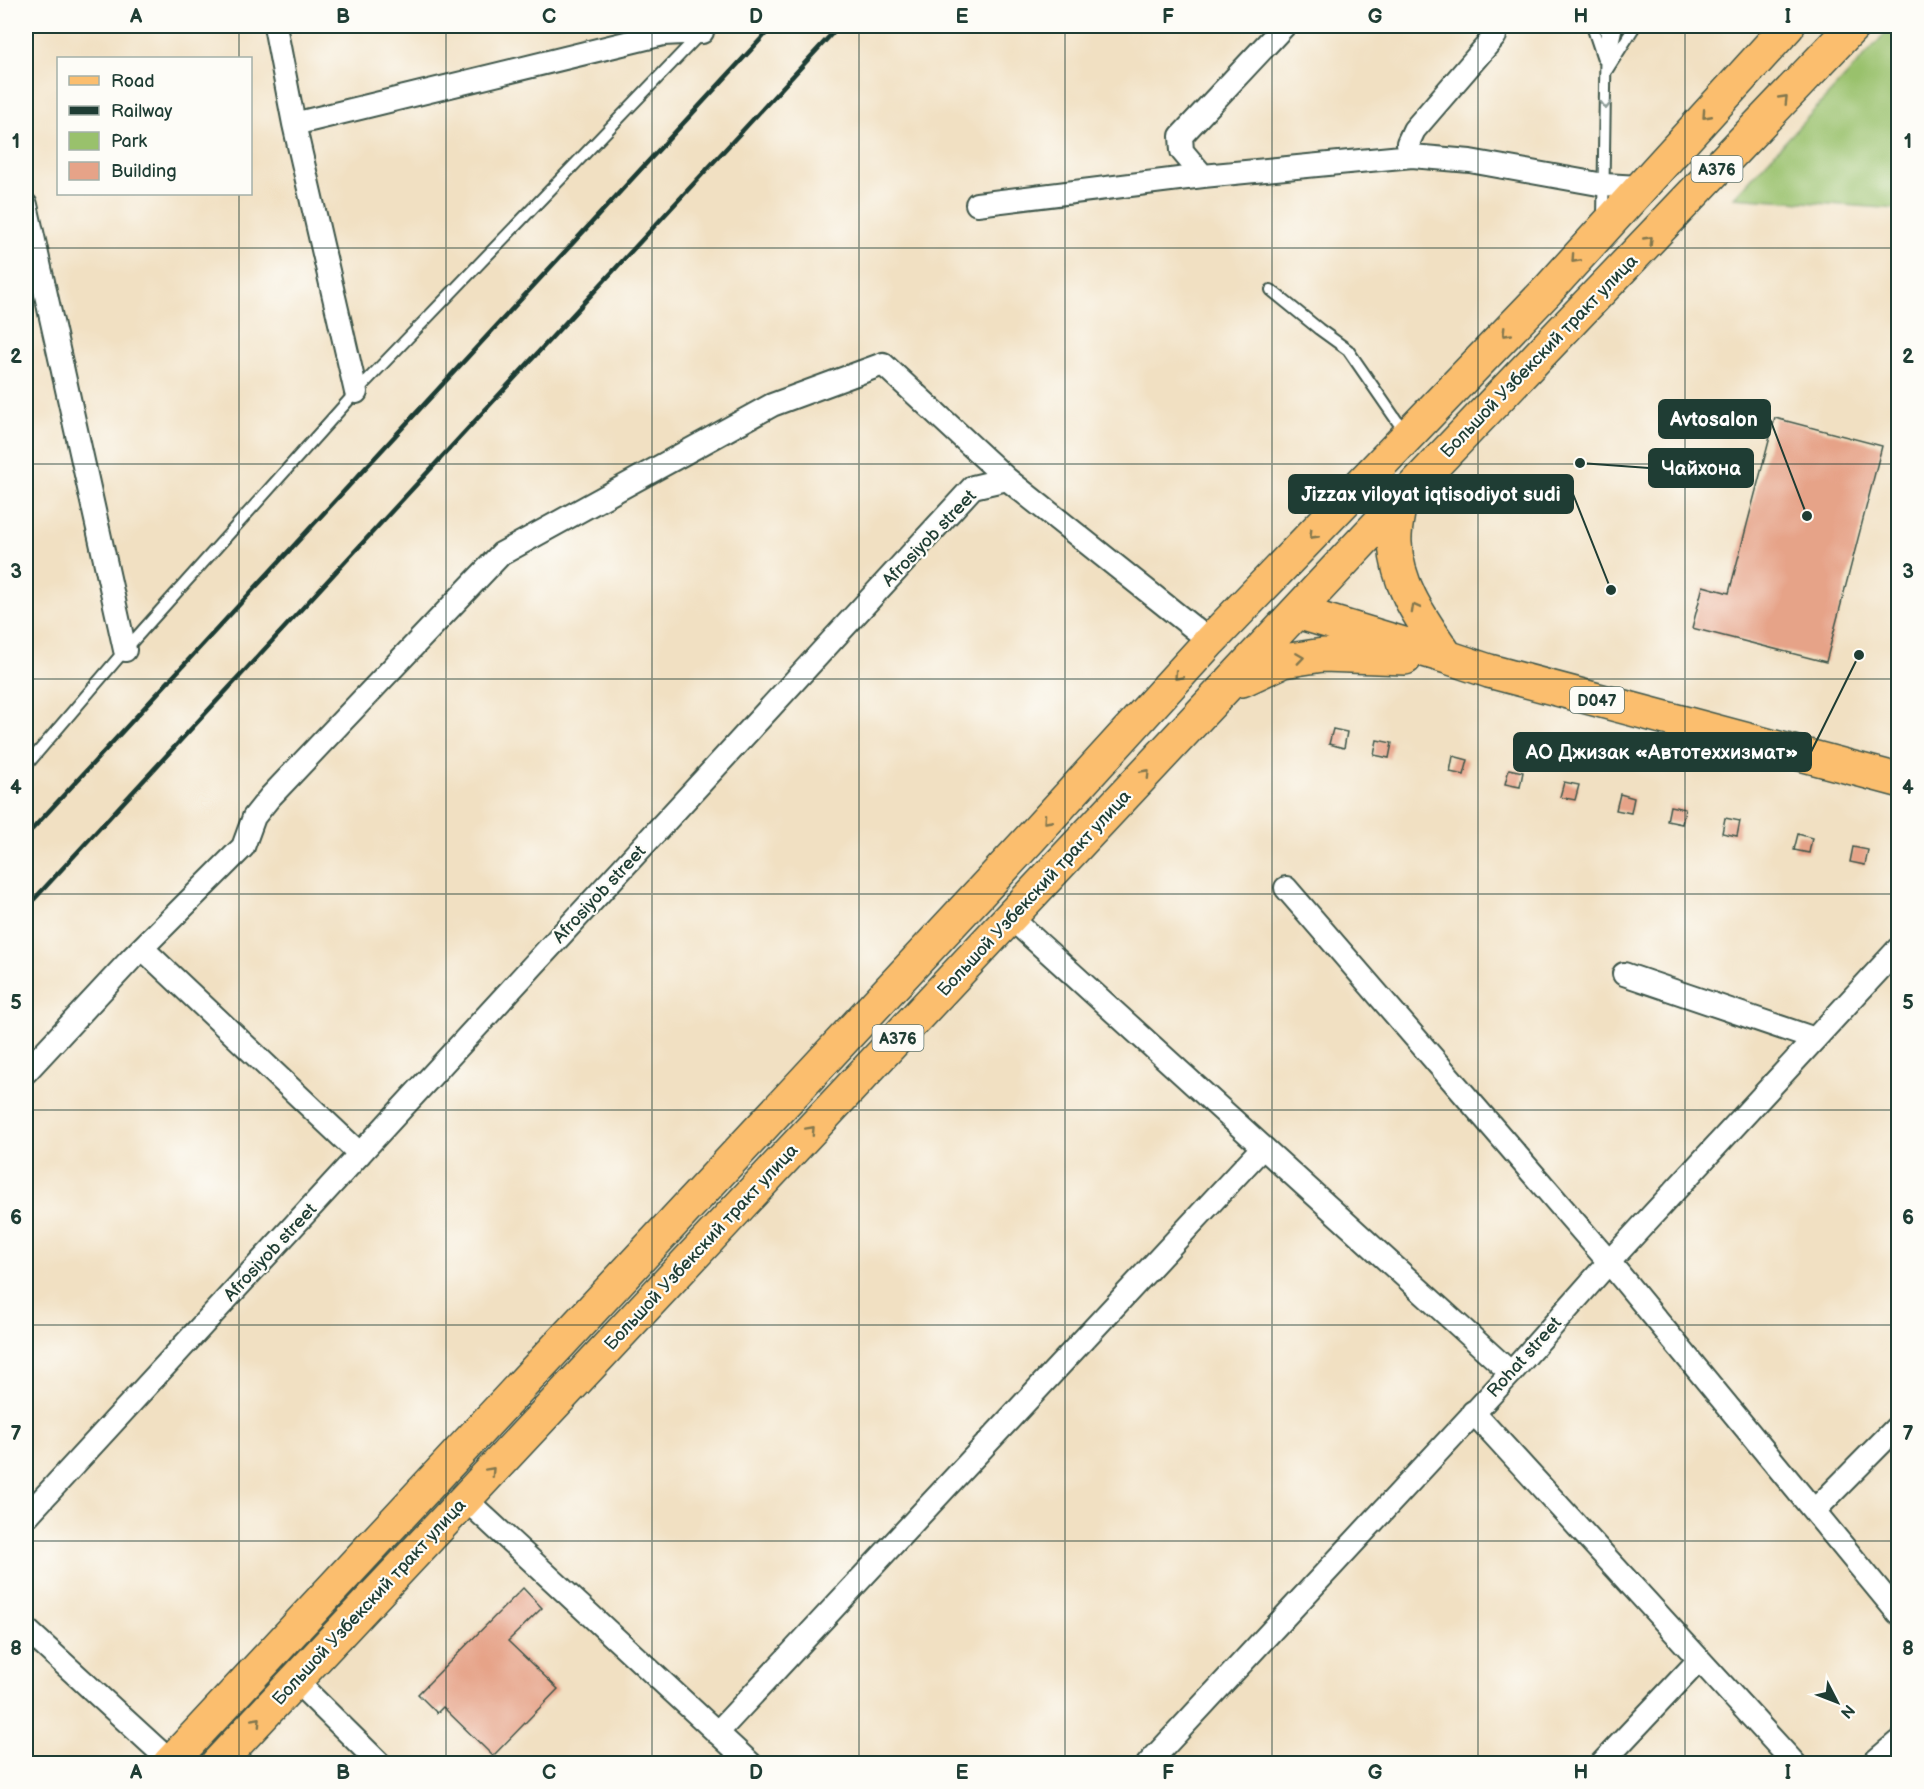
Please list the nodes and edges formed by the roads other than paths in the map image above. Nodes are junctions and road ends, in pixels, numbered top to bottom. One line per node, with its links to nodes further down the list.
1 (275, 26): 15 (street)
2 (1284, 26): 17 (street)
3 (1594, 26): 14 (lane)
4 (1601, 26): 14 (lane)
5 (1606, 26): 14 (lane)
6 (1612, 26): 14 (lane)
7 (1617, 26): 14 (lane)
8 (1626, 26): 14 (lane)
9 (1635, 26): 14 (lane)
10 (1788, 26): 19 (main road, Большой Узбекский тракт улица, one-way to 19)
11 (1853, 26): 27 (main road, Большой Узбекский тракт улица / A376, one-way to 11)
12 (709, 28): 15 (street); 24 (lane)
13 (1495, 36): 16 (street)
14 (1606, 70): 18 (lane, one-way to 18)
15 (294, 124): 24 (street)
16 (1412, 156): 17 (street); 18 (street)
17 (1203, 176): 20 (street)
18 (1604, 185): 19 (street); 22 (lane)
19 (1640, 187): 22 (main road, Большой Узбекский тракт улица)
20 (977, 204)
21 (26, 205): 30 (street)
22 (1602, 228): 25 (main road, Большой Узбекский тракт улица, one-way to 25)
23 (1271, 290): 25 (lane)
24 (356, 392): 30 (lane)
25 (1407, 436): 29 (main road, Большой Узбекский тракт улица, one-way to 29)
26 (1007, 479): 29 (street); 37 (street); 43 (street, Afrosiyob street)
27 (1400, 501): 28 (main road, Большой Узбекский тракт улица / A376); 31 (main road, one-way to 27)
28 (1297, 612): 31 (main road, D047); 32 (main road, Большой Узбекский тракт улица / A376)
29 (1210, 640): 57 (main road, Большой Узбекский тракт улица, one-way to 57)
30 (125, 650): 33 (lane)
31 (1458, 660): 32 (main road, D047, one-way to 31); 34 (main road, D047)
32 (1227, 687): 36 (main road, Большой Узбекский тракт улица / A376, one-way to 32)
33 (26, 766)
34 (1899, 780)
35 (1286, 888): 44 (street)
36 (1011, 918): 42 (street); 48 (main road, Большой Узбекский тракт улица / A376, one-way to 36)
37 (142, 948): 41 (street); 43 (street)
38 (1899, 949): 40 (street, Rohat street)
39 (1624, 974): 40 (street)
40 (1815, 1039): 44 (street, Rohat street)
41 (26, 1072)
42 (1262, 1148): 45 (street); 55 (street)
43 (360, 1154): 50 (street, Afrosiyob street)
44 (1609, 1262): 45 (street, Rohat street); 49 (street)
45 (1510, 1373): 46 (street, Rohat street)
46 (1473, 1412): 53 (street); 61 (street, Rohat street)
47 (1899, 1426): 49 (street)
48 (465, 1499): 54 (main road, Большой Узбекский тракт улица / A376); 55 (street)
49 (1814, 1511): 51 (street)
50 (26, 1517)
51 (1899, 1613)
52 (26, 1629): 57 (street)
53 (1699, 1659): 62 (street); 63 (street)
54 (295, 1680): 58 (main road, Большой Узбекский тракт улица / A376, one-way to 54); 59 (street)
55 (717, 1733): 60 (street)
56 (1899, 1742): 64 (street)
57 (170, 1763)
58 (217, 1764)
59 (380, 1764)
60 (751, 1764)
61 (1148, 1764)
62 (1601, 1764)
63 (1795, 1764)
64 (1872, 1764)

